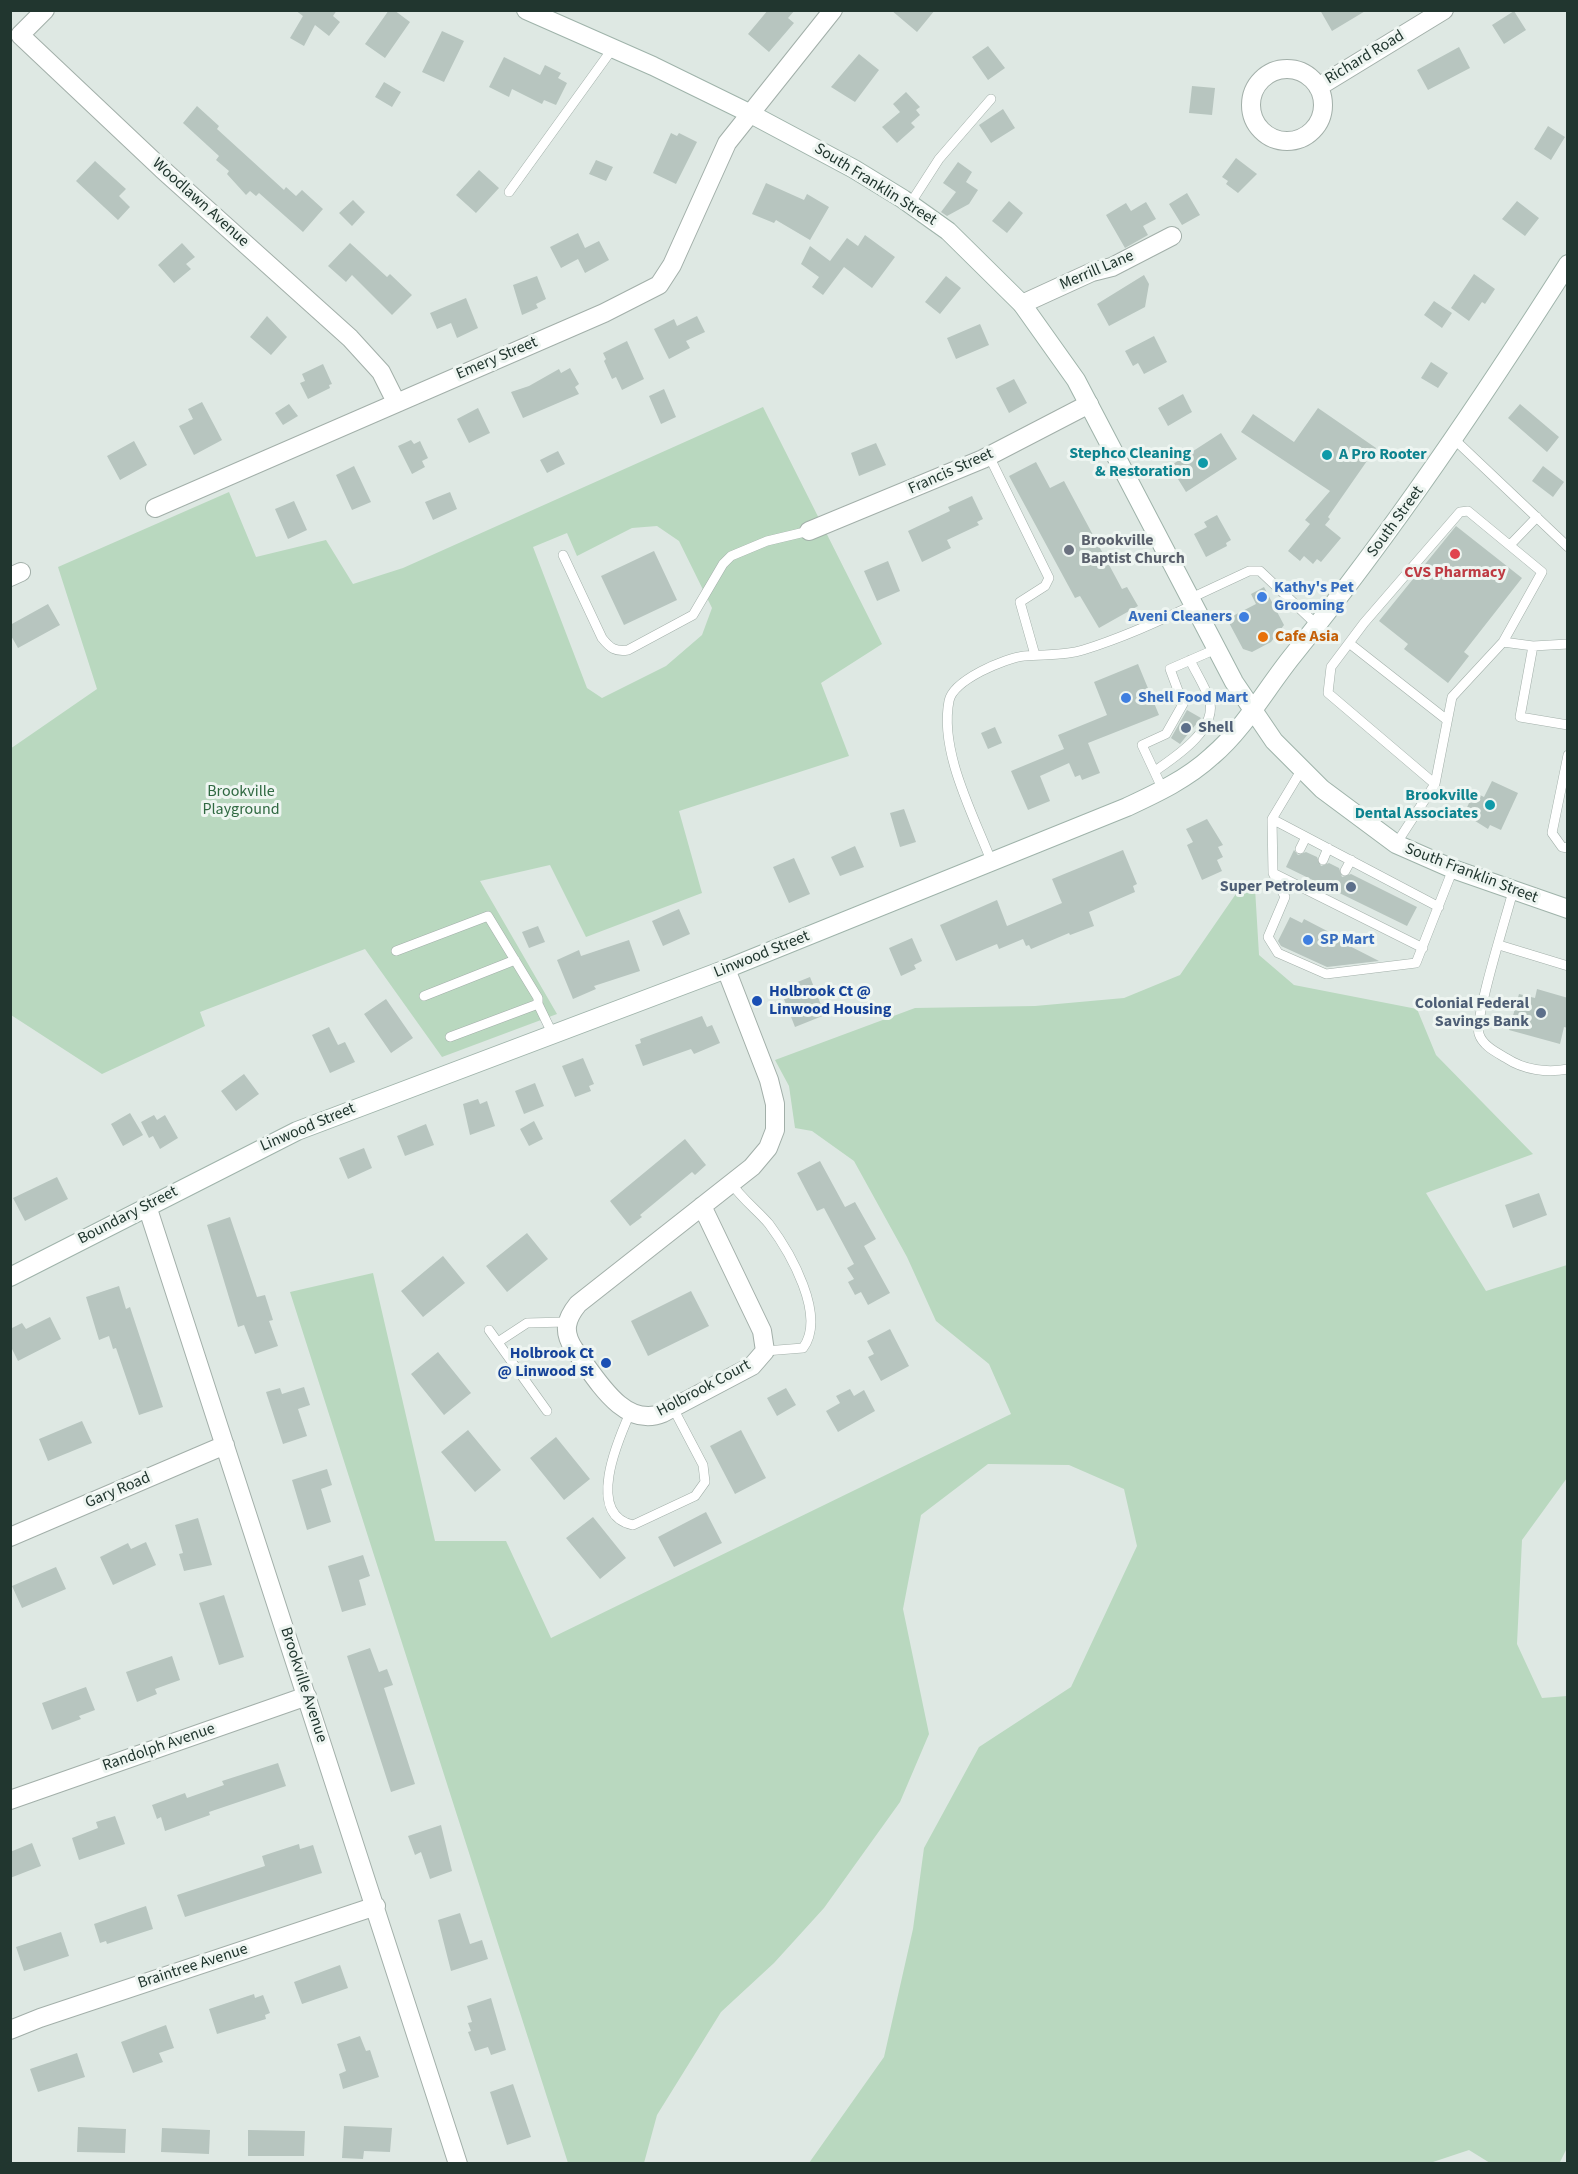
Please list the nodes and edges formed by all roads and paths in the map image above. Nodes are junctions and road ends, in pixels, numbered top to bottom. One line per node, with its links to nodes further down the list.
1 (45, 10): 5 (street, Woodlawn Avenue)
2 (833, 10): 9 (street, Emery Street)
3 (1444, 10): 7 (street, Richard Road)
4 (531, 11): 6 (street, South Franklin Street)
5 (15, 40): 15 (street, Woodlawn Avenue)
6 (614, 48): 9 (street, South Franklin Street); 10 (lane)
7 (1318, 87)
8 (991, 99): 11 (lane)
9 (749, 113): 11 (street, South Franklin Street); 15 (street, Emery Street)
10 (509, 192)
11 (910, 204): 14 (street, South Franklin Street)
12 (1172, 236): 14 (street, Merrill Lane)
13 (1568, 264): 17 (street, South Street)
14 (1022, 304): 16 (street, South Franklin Street)
15 (396, 402): 19 (street, Emery Street)
16 (1089, 404): 18 (street, Francis Street); 25 (street, South Franklin Street)
17 (1455, 440): 20 (lane); 26 (street, South Street)
18 (989, 456): 21 (street, Francis Street); 32 (lane)
19 (155, 508)
20 (1538, 517): 22 (lane); 23 (lane)
21 (809, 531): 24 (lane)
22 (1510, 545): 27 (lane); 28 (lane)
23 (1568, 547)
24 (563, 555)
25 (1191, 602): 26 (lane); 31 (street, South Franklin Street); 32 (lane)
26 (1317, 625): 34 (street, South Street)
27 (1503, 642): 30 (lane); 35 (lane)
28 (1349, 643): 35 (lane); 40 (lane)
29 (1568, 644): 30 (lane)
30 (1533, 646): 36 (lane)
31 (1216, 648): 33 (lane); 34 (street, South Franklin Street)
32 (1035, 655): 50 (lane)
33 (1190, 660): 39 (lane); 39 (lane)
34 (1251, 710): 38 (street, South Franklin Street); 41 (street, Linwood Street)
35 (1447, 720): 40 (lane)
36 (1568, 725)
37 (1568, 755): 46 (lane)
38 (1302, 769): 42 (lane); 44 (street, South Franklin Street)
39 (1155, 771): 41 (lane)
40 (1435, 784): 44 (lane)
41 (1163, 790): 50 (street, Linwood Street)
42 (1272, 819): 43 (lane); 55 (lane)
43 (1306, 837): 45 (lane); 47 (lane)
44 (1396, 844): 52 (street, South Franklin Street)
45 (1328, 848): 48 (lane); 49 (lane)
46 (1568, 848)
47 (1300, 849)
48 (1323, 860)
49 (1350, 860): 53 (lane); 54 (lane)
50 (992, 863): 80 (street, Linwood Street)
51 (1290, 869): 56 (lane)
52 (1453, 869): 62 (street, South Franklin Street); 69 (lane)
53 (1345, 872)
54 (1372, 872): 58 (lane); 59 (lane)
55 (1273, 873): 56 (lane); 76 (lane)
56 (1285, 879): 60 (lane)
57 (1313, 880): 60 (lane)
58 (1367, 882)
59 (1395, 883): 63 (lane); 64 (lane)
60 (1308, 891): 65 (lane)
61 (1335, 891): 65 (lane)
62 (1513, 891): 68 (street, South Franklin Street); 75 (lane)
63 (1390, 893)
64 (1417, 895): 67 (lane); 69 (lane)
65 (1330, 902): 70 (lane)
66 (1358, 902): 70 (lane)
67 (1412, 905)
68 (1566, 905)
69 (1438, 907): 76 (lane)
70 (1352, 913): 72 (lane)
71 (1380, 913): 72 (lane)
72 (1375, 924): 74 (lane)
73 (1403, 924): 74 (lane)
74 (1397, 935): 76 (lane)
75 (1499, 945): 79 (lane); 85 (lane)
76 (1423, 948)
77 (396, 951): 78 (lane)
78 (515, 960): 81 (lane); 82 (lane)
79 (1568, 966)
80 (726, 969): 83 (street, Linwood Street); 87 (street)
81 (424, 996)
82 (538, 1004): 83 (lane); 84 (lane)
83 (553, 1035): 86 (street, Linwood Street)
84 (450, 1037)
85 (1568, 1069)
86 (246, 1155): 88 (street, Boundary Street)
87 (731, 1183): 89 (street); 94 (lane)
88 (147, 1206): 90 (street, Boundary Street); 98 (street, Brookville Avenue)
89 (702, 1206): 91 (street); 94 (street, Holbrook Court)
90 (10, 1278)
91 (566, 1322): 93 (lane); 97 (street)
92 (489, 1330): 93 (lane)
93 (498, 1342): 96 (lane)
94 (765, 1351): 95 (street, Holbrook Court)
95 (673, 1408): 97 (street, Holbrook Court); 97 (lane)
96 (547, 1411)
97 (630, 1413)
98 (225, 1445): 99 (street, Gary Road); 100 (street, Brookville Avenue)
99 (10, 1537)
100 (307, 1696): 101 (street, Randolph Avenue); 102 (street, Brookville Avenue)
101 (10, 1800)
102 (376, 1906): 103 (street, Braintree Avenue); 104 (street, Brookville Avenue)
103 (10, 2030)
104 (458, 2163)

